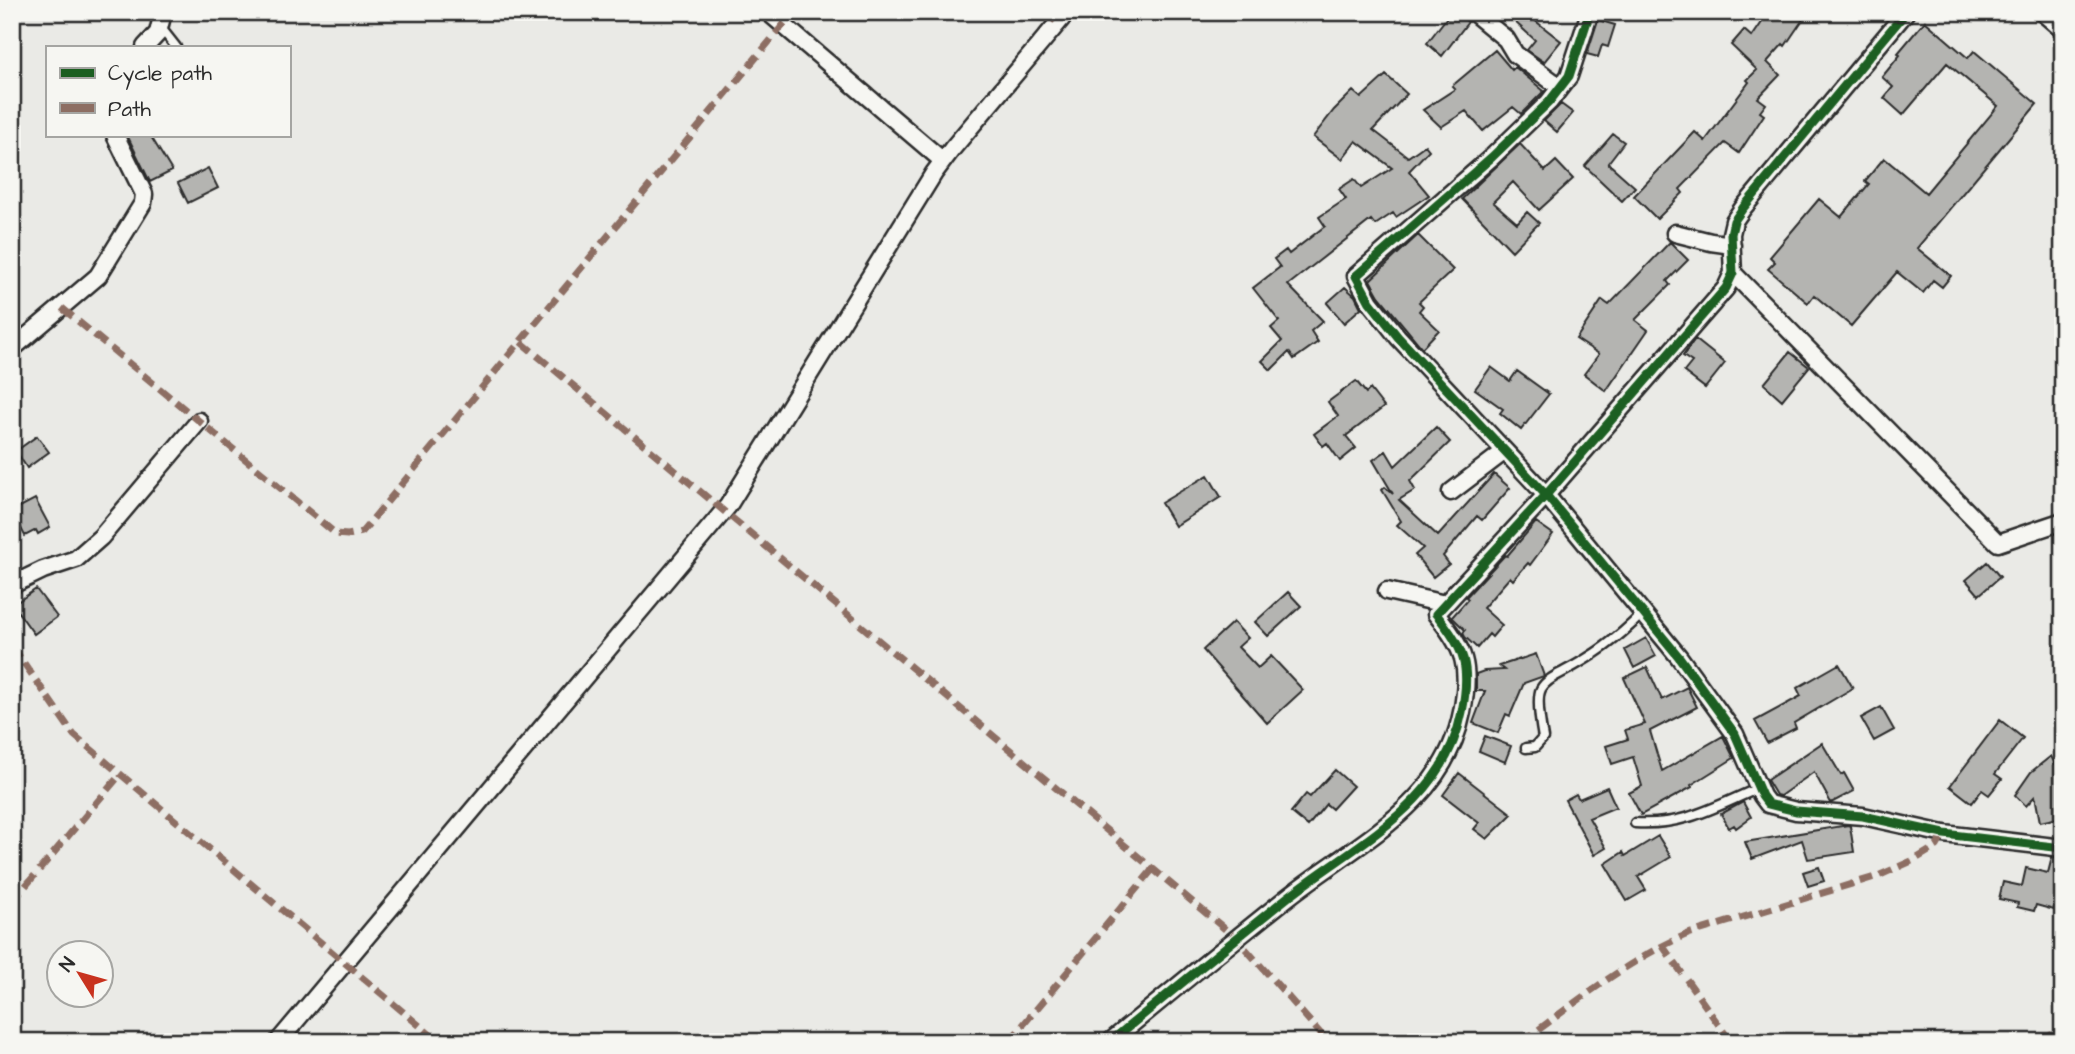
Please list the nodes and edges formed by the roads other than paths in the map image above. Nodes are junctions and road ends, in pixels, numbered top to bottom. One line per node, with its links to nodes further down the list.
1 (768, 12): 13 (street)
2 (1067, 12): 13 (street)
3 (1473, 12): 11 (street)
4 (1590, 12): 11 (street)
5 (1906, 12): 15 (street)
6 (2042, 12): 8 (street)
7 (161, 19): 9 (street); 10 (lane)
8 (2063, 30)
9 (146, 46)
10 (175, 46)
11 (1560, 87): 19 (street)
12 (116, 136): 17 (street)
13 (943, 161): 31 (street)
14 (1675, 233): 15 (street)
15 (1732, 245): 16 (street)
16 (1733, 274): 21 (street); 22 (street)
17 (12, 349)
18 (199, 421): 23 (street)
19 (1505, 452): 20 (street); 21 (street)
20 (1451, 492)
21 (1546, 495): 25 (street); 26 (street)
22 (2063, 521)
23 (12, 585)
24 (1387, 591): 25 (street)
25 (1445, 604): 32 (street)
26 (1643, 614): 27 (lane); 28 (street)
27 (1526, 747)
28 (1759, 788): 29 (lane); 30 (street)
29 (1635, 823)
30 (2063, 848)
31 (278, 1042)
32 (1110, 1042)

